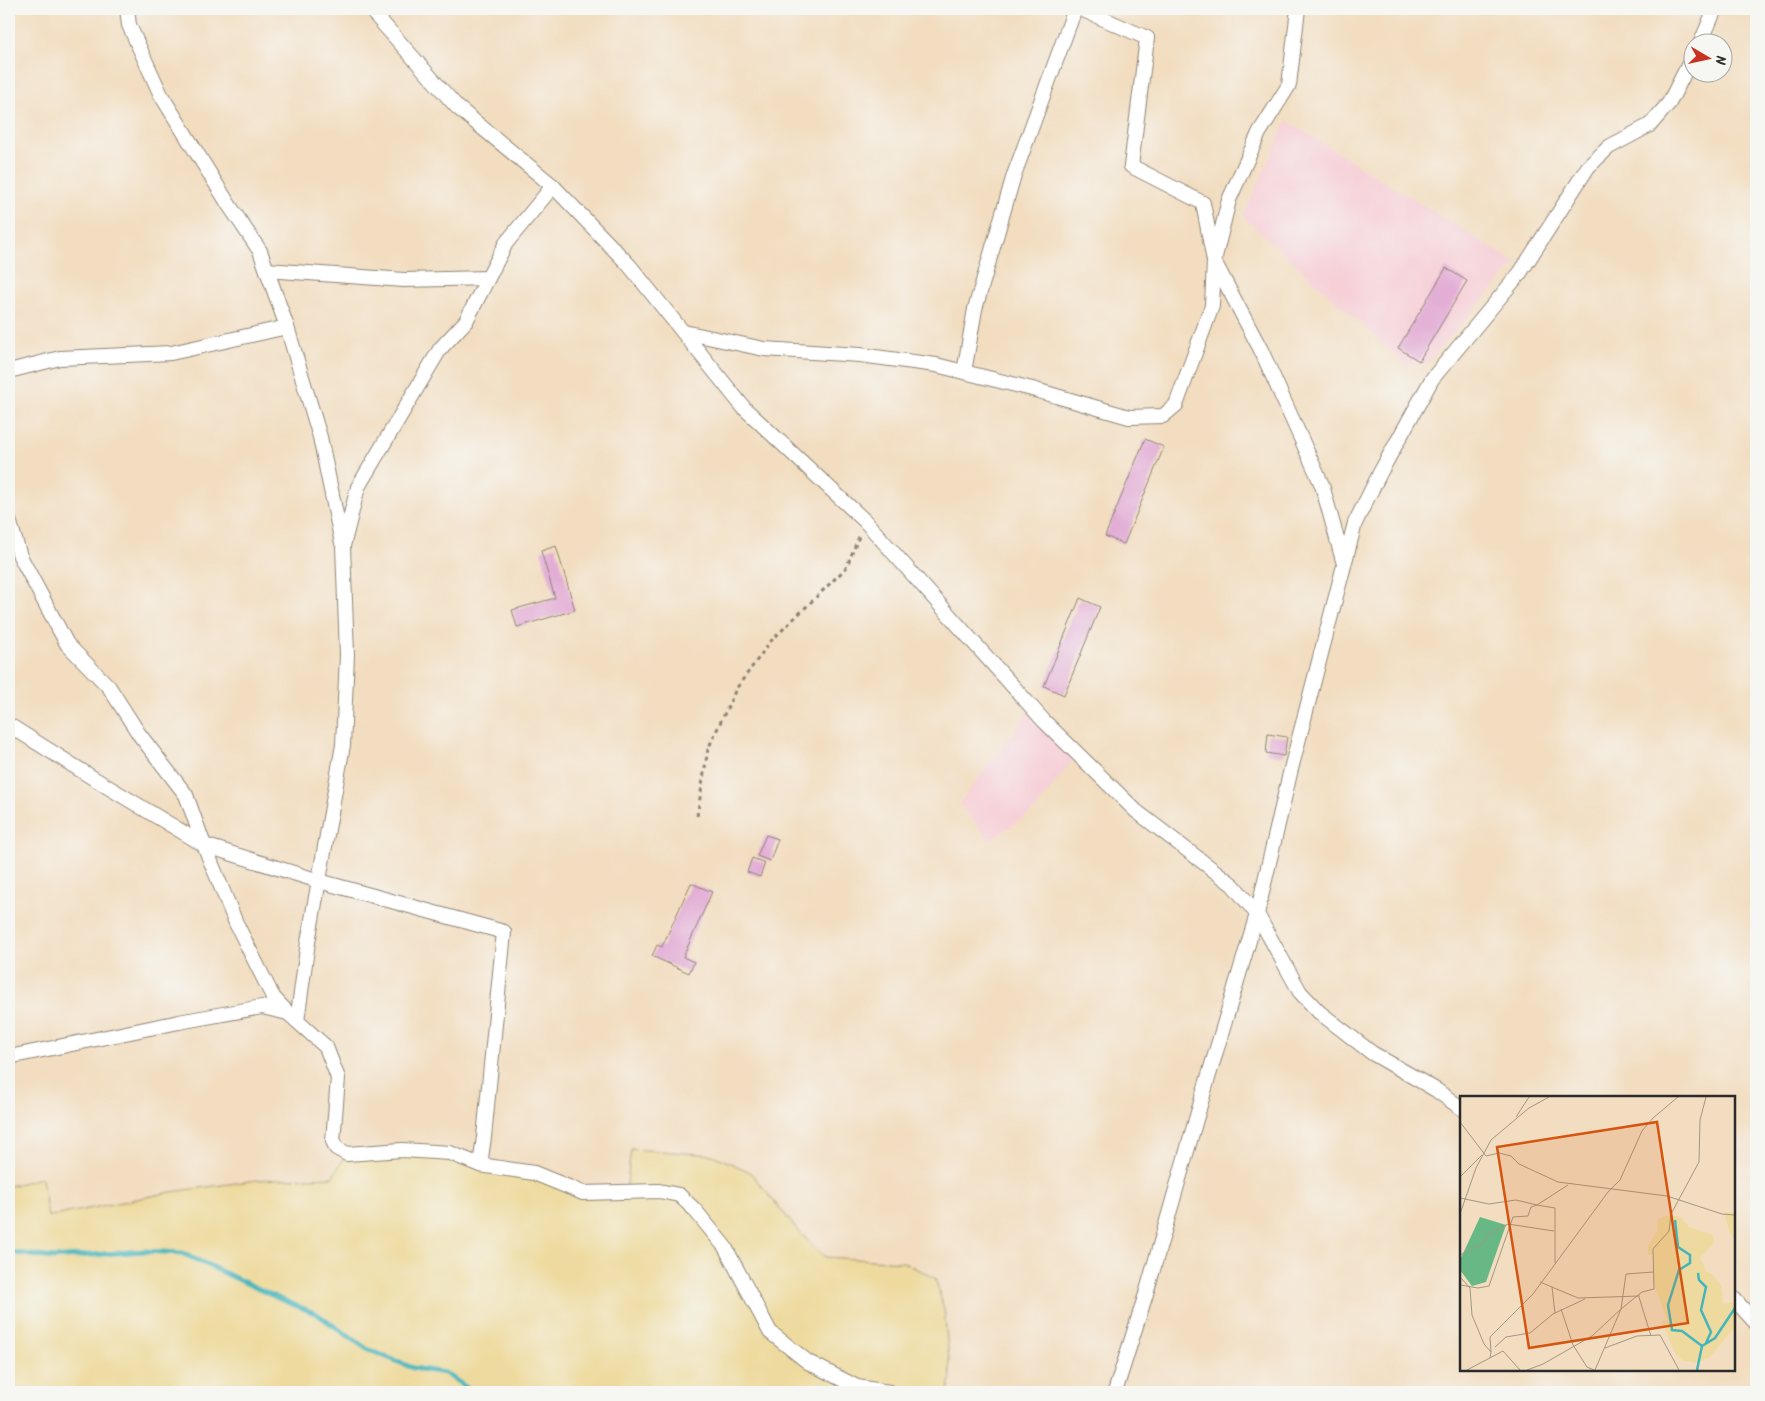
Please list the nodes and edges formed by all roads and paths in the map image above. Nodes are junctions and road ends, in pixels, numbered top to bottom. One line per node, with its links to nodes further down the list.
1 (127, 9): 11 (street)
2 (370, 9): 9 (street)
3 (1075, 9): 16 (street)
4 (1081, 9): 10 (street)
5 (1298, 9): 10 (street)
6 (1715, 9): 7 (street)
7 (1705, 32)
8 (1682, 78): 20 (street)
9 (553, 186): 12 (street); 14 (street)
10 (1214, 261): 16 (street); 20 (street)
11 (267, 270): 12 (street); 13 (street)
12 (488, 278): 19 (street)
13 (287, 327): 15 (street); 19 (street)
14 (684, 332): 16 (street); 18 (street)
15 (9, 371)
16 (964, 372)
17 (9, 520): 23 (street)
18 (865, 522): 22 (path); 25 (street)
19 (343, 546): 24 (street)
20 (1344, 565): 25 (street)
21 (9, 725): 23 (street)
22 (697, 816)
23 (204, 845): 24 (street); 26 (street)
24 (320, 881): 26 (street); 29 (street)
25 (1257, 914): 28 (street); 33 (street)
26 (292, 1017): 27 (street); 29 (street)
27 (9, 1057)
28 (1460, 1107)
29 (480, 1165): 32 (street)
30 (1735, 1300): 31 (street)
31 (1756, 1323)
32 (888, 1392)
33 (1115, 1392)

